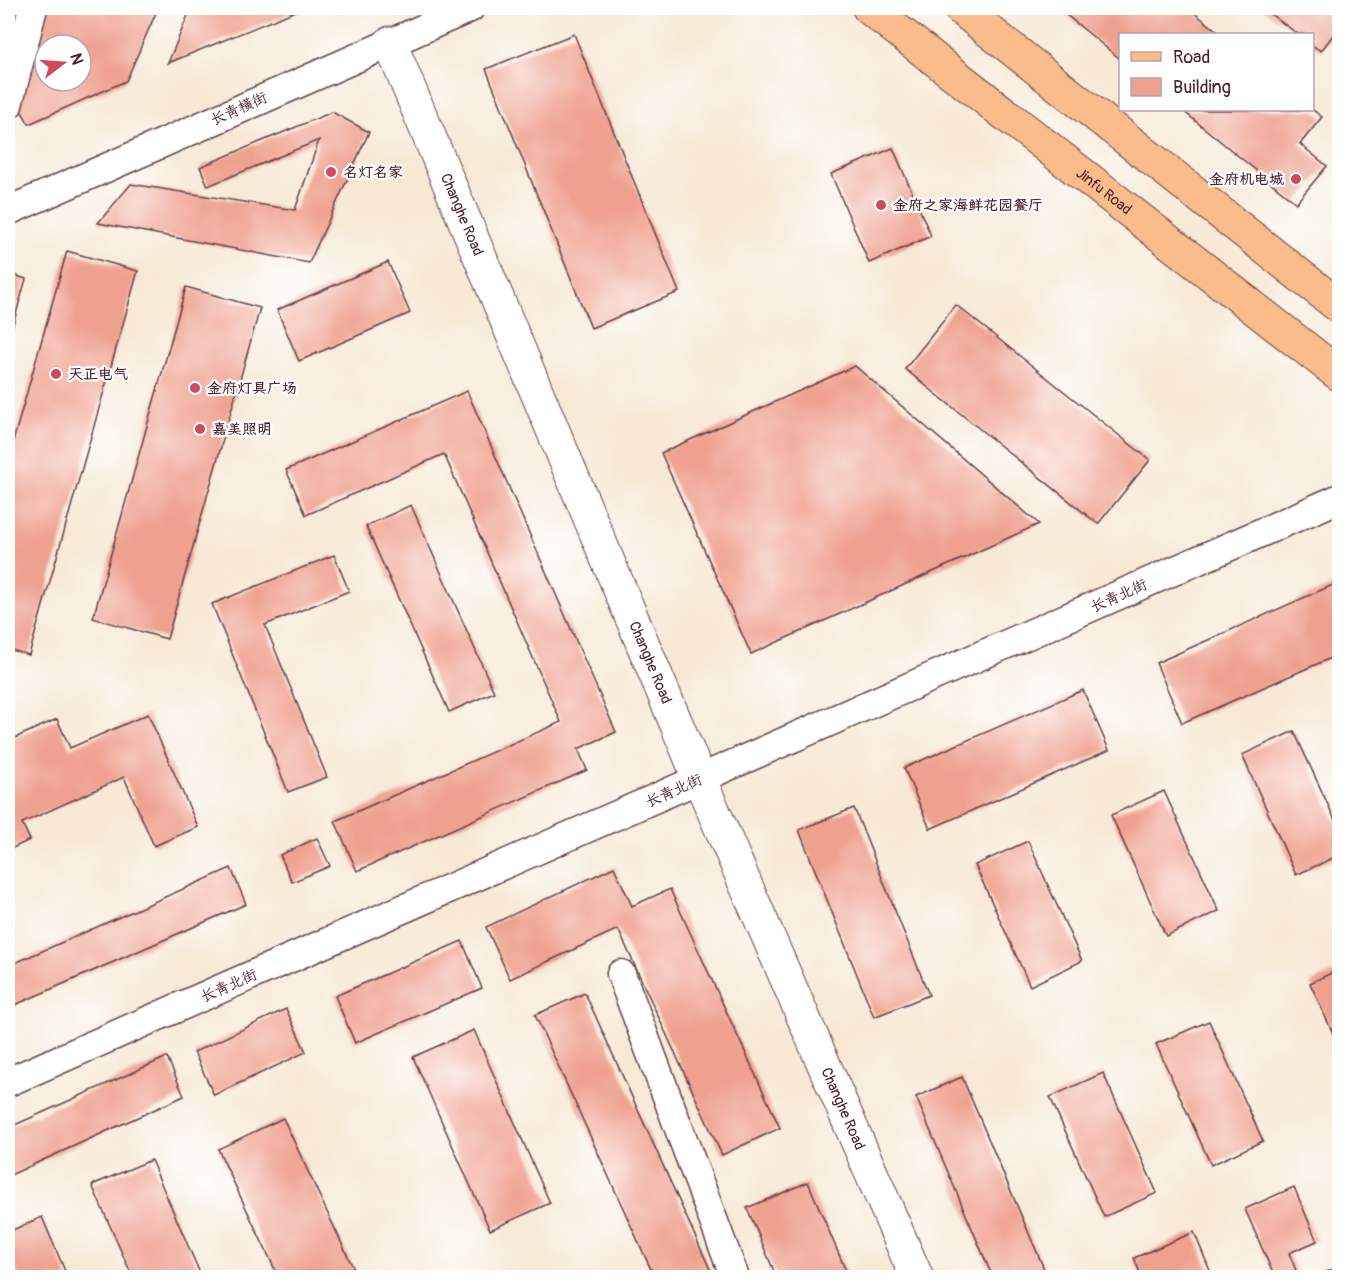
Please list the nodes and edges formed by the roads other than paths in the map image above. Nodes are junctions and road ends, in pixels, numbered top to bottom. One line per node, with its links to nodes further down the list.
1 (33, 8): 6 (street)
2 (470, 8): 5 (street, 长青横街)
3 (869, 8): 9 (main road, Jinfu Road)
4 (960, 8): 8 (main road)
5 (390, 43): 7 (street, 长青横街); 11 (street, Changhe Road)
6 (8, 105)
7 (8, 211)
8 (1340, 307)
9 (1340, 375)
10 (1340, 498): 11 (street, 长青北街)
11 (700, 780): 13 (street, 长青北街); 15 (street, Changhe Road)
12 (621, 974): 14 (street)
13 (8, 1082)
14 (735, 1278)
15 (917, 1278)

